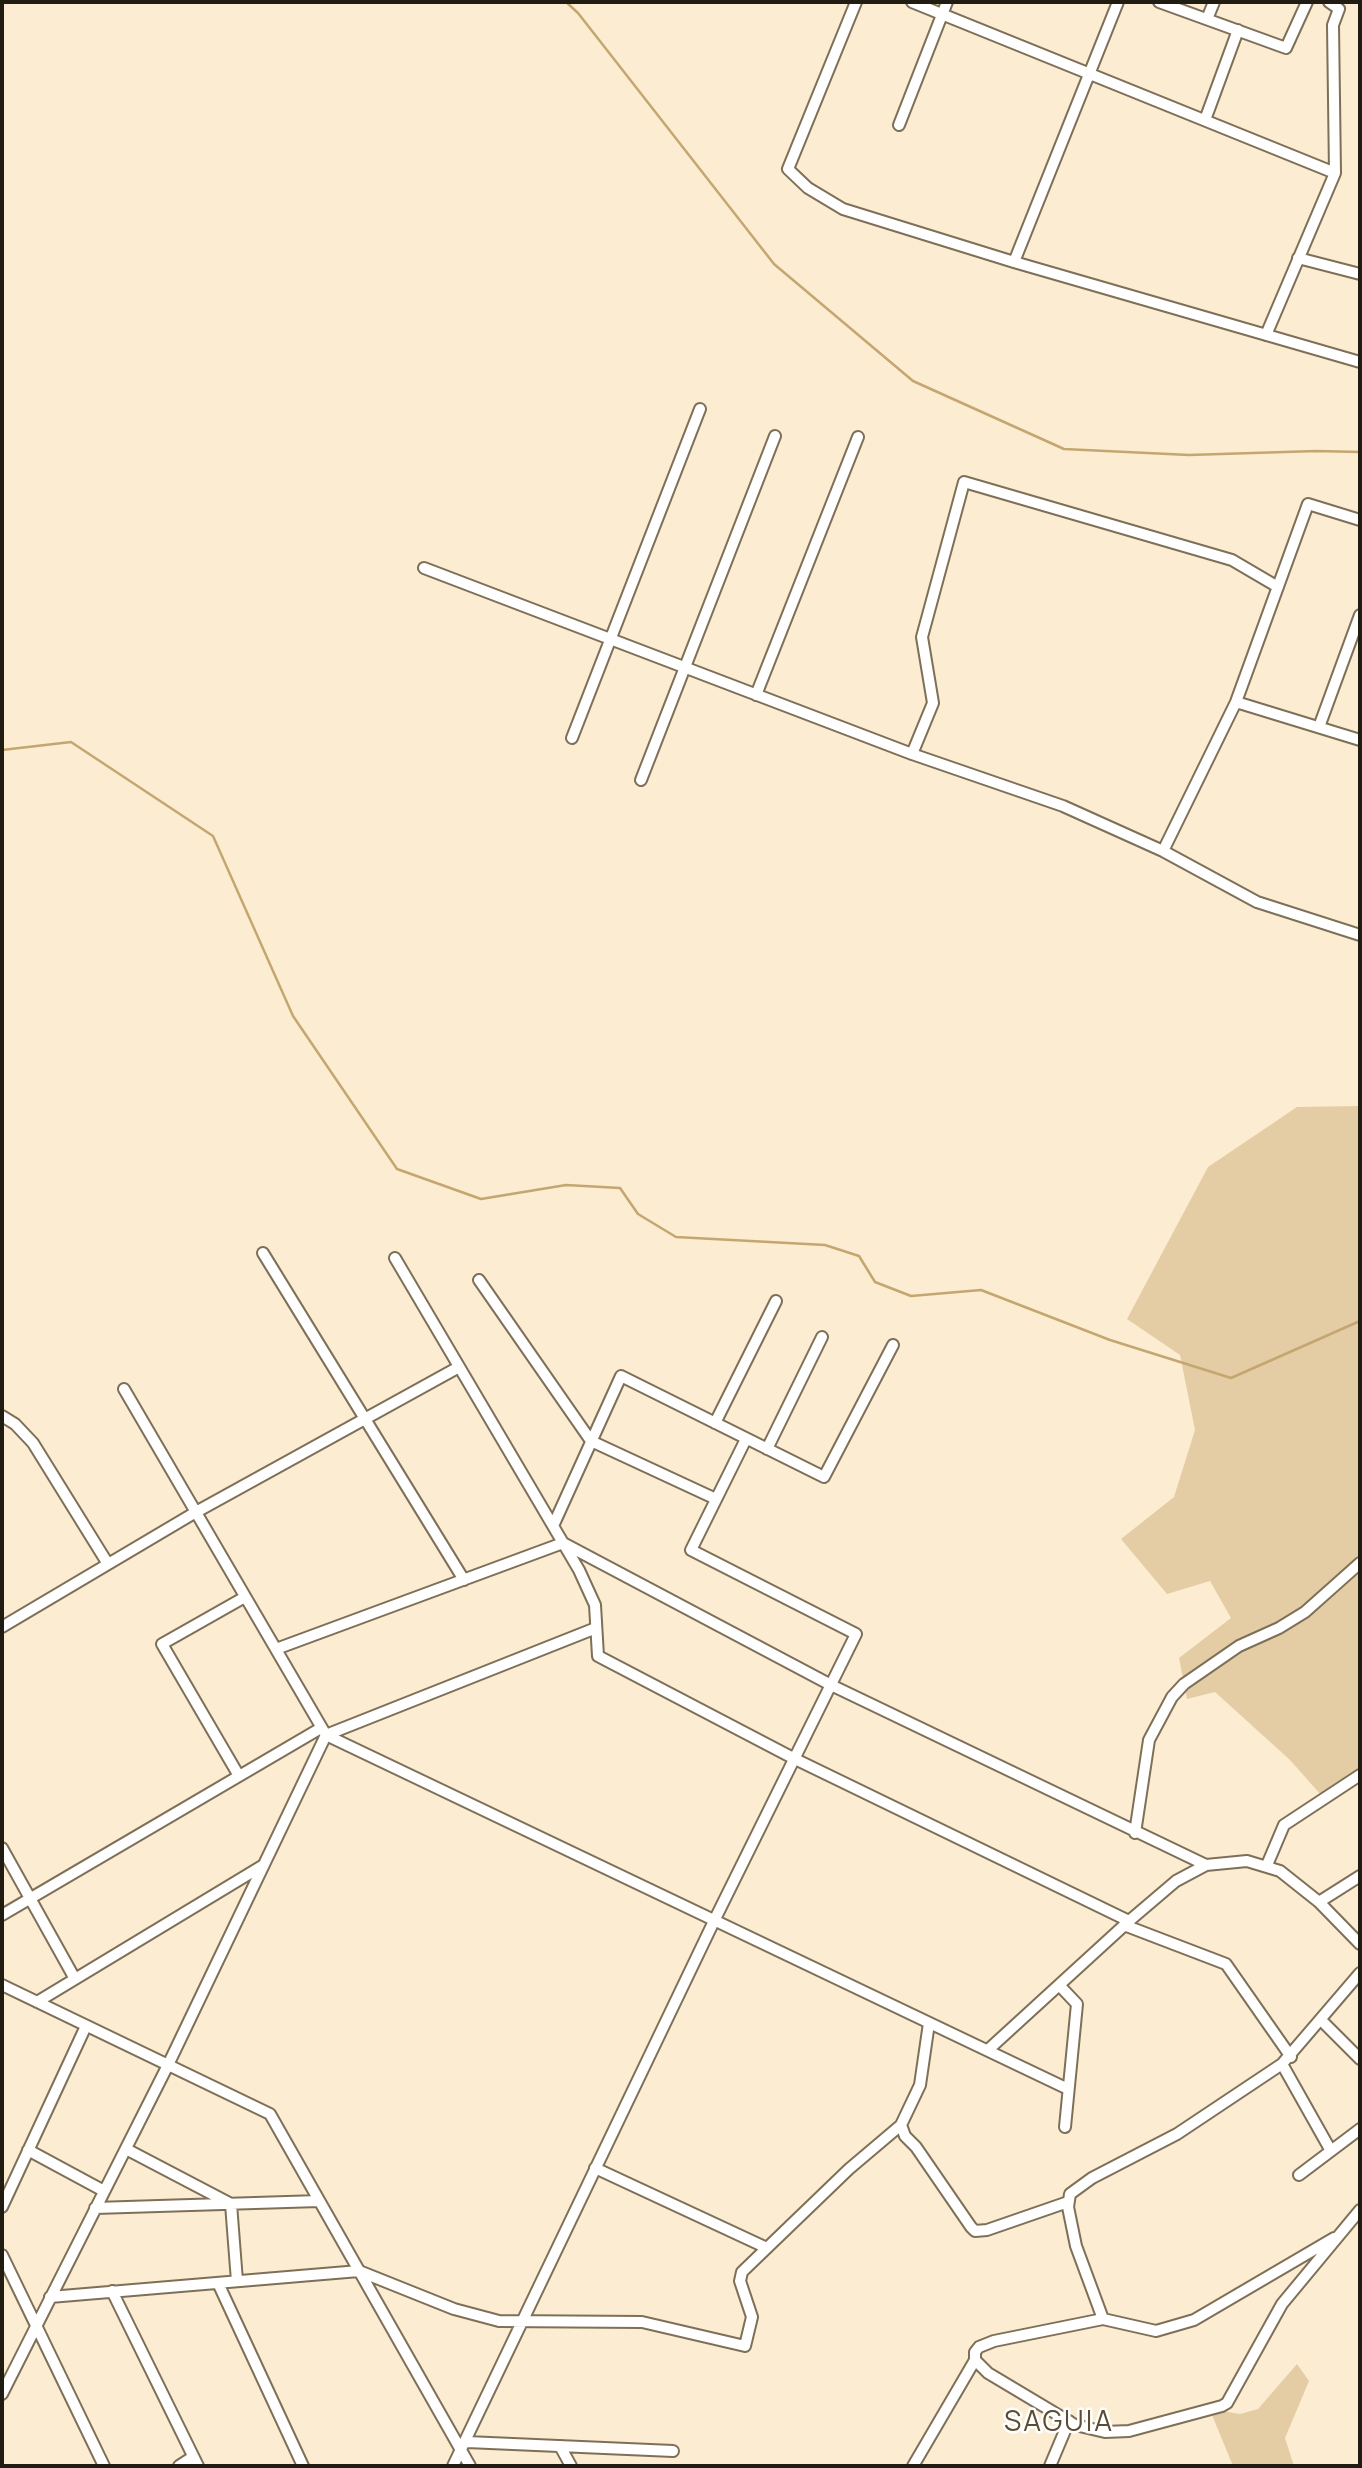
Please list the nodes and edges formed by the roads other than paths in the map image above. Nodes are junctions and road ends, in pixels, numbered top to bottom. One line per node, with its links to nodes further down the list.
1 (856, 2): 17 (street)
2 (912, 2): 9 (street)
3 (947, 2): 9 (street)
4 (1118, 2): 12 (street)
5 (1159, 2): 10 (street)
6 (1214, 2): 10 (street)
7 (1307, 2): 11 (street)
8 (1338, 4): 15 (street)
9 (942, 14): 12 (street); 14 (street)
10 (1207, 19): 11 (street)
11 (1238, 30): 13 (street)
12 (1090, 74): 13 (street); 17 (street)
13 (1205, 120): 15 (street)
14 (899, 125)
15 (1335, 173): 16 (street)
16 (1298, 258): 18 (street); 19 (street)
17 (1014, 262): 19 (street)
18 (1360, 274)
19 (1266, 335): 20 (street)
20 (1360, 362)
21 (700, 409): 28 (street)
22 (775, 436): 29 (street)
23 (858, 437): 30 (street)
24 (1360, 520): 26 (street)
25 (424, 568): 28 (street)
26 (1278, 587): 31 (street); 35 (street)
27 (1360, 615): 32 (street)
28 (610, 639): 29 (street); 33 (street)
29 (684, 667): 30 (street); 36 (street)
30 (756, 695): 35 (street)
31 (1236, 702): 32 (street); 37 (street)
32 (1319, 727): 34 (street)
33 (572, 738)
34 (1360, 740)
35 (912, 754): 37 (street)
36 (641, 780)
37 (1163, 851): 38 (street)
38 (1360, 935)
39 (263, 1253): 48 (street)
40 (395, 1258): 45 (street)
41 (479, 1280): 51 (street)
42 (776, 1301): 49 (street)
43 (822, 1337): 52 (street)
44 (893, 1345): 52 (street)
45 (459, 1367): 48 (street); 55 (street)
46 (124, 1389): 54 (street)
47 (2, 1416): 57 (street)
48 (364, 1419): 54 (street); 59 (street)
49 (715, 1423): 50 (street); 51 (street)
50 (746, 1439): 52 (street); 53 (street)
51 (591, 1441): 53 (street); 55 (street)
52 (767, 1449)
53 (716, 1499): 64 (street)
54 (196, 1512): 57 (street); 60 (street)
55 (553, 1526): 56 (street)
56 (563, 1543): 59 (street); 62 (street); 64 (street)
57 (108, 1563): 61 (street)
58 (1360, 1563): 69 (street)
59 (464, 1580): 63 (street)
60 (245, 1597): 63 (street); 68 (street)
61 (2, 1627)
62 (596, 1628): 65 (street); 66 (street)
63 (276, 1649): 65 (street)
64 (831, 1685): 66 (street); 69 (street)
65 (324, 1731): 68 (street); 71 (street); 78 (street)
66 (795, 1759): 78 (street); 79 (street)
67 (1360, 1775): 73 (street)
68 (239, 1776): 75 (street)
69 (1135, 1833): 72 (street)
70 (2, 1848): 75 (street)
71 (264, 1865): 82 (street); 92 (street)
72 (1206, 1865): 73 (street); 79 (street)
73 (1267, 1865): 76 (street)
74 (1360, 1876): 76 (street)
75 (30, 1899): 77 (street); 82 (street)
76 (1319, 1902): 80 (street)
77 (2, 1915)
78 (715, 1919): 87 (street); 100 (street)
79 (1126, 1923): 84 (street); 91 (street)
80 (1360, 1944)
81 (1360, 1973): 86 (street)
82 (75, 1979): 85 (street)
83 (2, 1985): 85 (street)
84 (1059, 1985): 89 (street); 93 (street)
85 (37, 2002): 88 (street)
86 (1321, 2020): 90 (street); 91 (street)
87 (929, 2023): 89 (street); 94 (street)
88 (86, 2026): 92 (street); 98 (street)
89 (989, 2049): 93 (street)
90 (1360, 2059)
91 (1287, 2061): 99 (street); 104 (street)
92 (168, 2065): 97 (street); 103 (street)
93 (1068, 2089): 95 (street)
94 (901, 2125): 104 (street); 110 (street)
95 (1065, 2127)
96 (1360, 2129): 99 (street)
97 (125, 2149): 102 (street); 105 (street)
98 (28, 2150): 102 (street); 106 (street)
99 (1331, 2151): 101 (street)
100 (594, 2168): 110 (street); 118 (street)
101 (1299, 2175)
102 (104, 2191): 107 (street)
103 (319, 2201): 105 (street); 112 (street)
104 (1068, 2203): 117 (street)
105 (231, 2204): 107 (street); 113 (street)
106 (2, 2207)
107 (95, 2208): 116 (street)
108 (1360, 2210): 109 (street)
109 (1343, 2233): 117 (street); 122 (street)
110 (767, 2248): 118 (street)
111 (2, 2255): 119 (street)
112 (359, 2271): 113 (street); 118 (street); 124 (street)
113 (237, 2281): 114 (street)
114 (218, 2283): 115 (street); 129 (street)
115 (112, 2291): 116 (street); 126 (street)
116 (50, 2297): 119 (street)
117 (1103, 2319): 120 (street)
118 (520, 2323): 124 (street)
119 (37, 2327): 121 (street); 127 (street)
120 (975, 2360): 122 (street); 133 (street)
121 (2, 2393)
122 (1069, 2421): 134 (street)
123 (560, 2446): 124 (street); 125 (street); 132 (street)
124 (464, 2447): 130 (street); 131 (street)
125 (673, 2451)
126 (195, 2461): 128 (street)
127 (104, 2466)
128 (179, 2466)
129 (303, 2466)
130 (453, 2466)
131 (470, 2466)
132 (571, 2466)
133 (912, 2466)
134 (1050, 2466)

